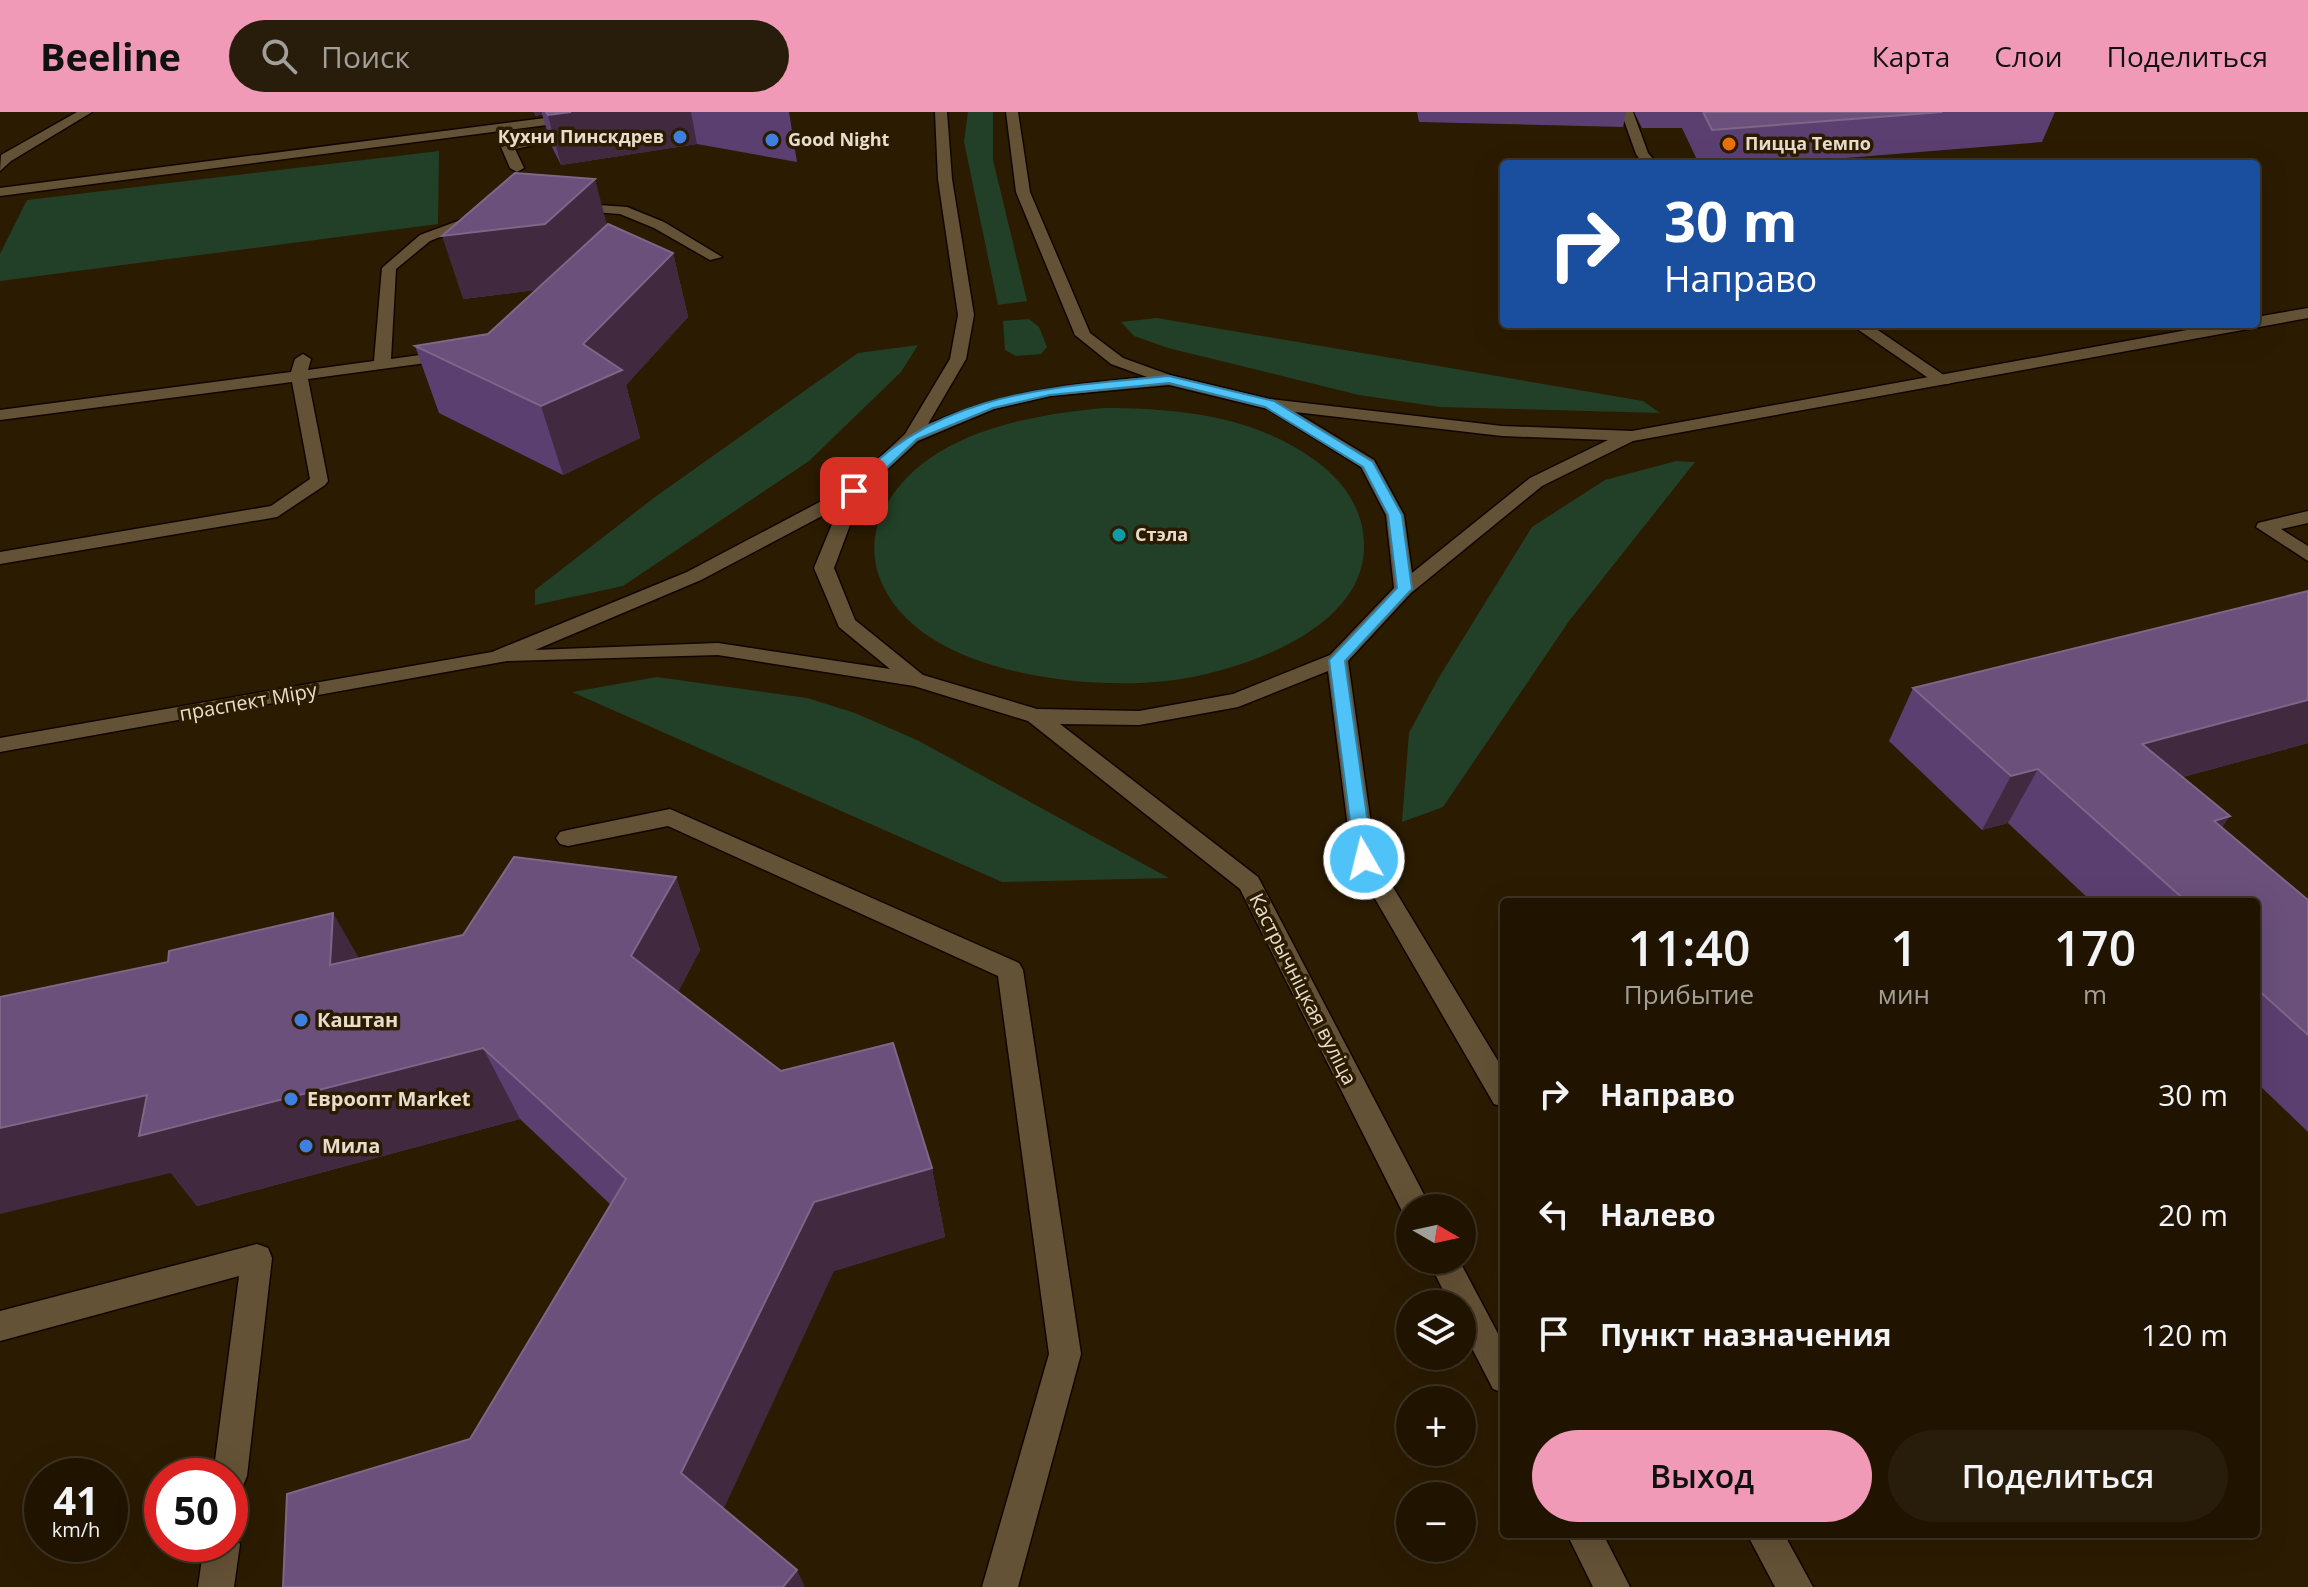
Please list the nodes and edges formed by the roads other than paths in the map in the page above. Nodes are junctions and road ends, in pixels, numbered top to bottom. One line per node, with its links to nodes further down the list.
1 (86, 112): 8 (main road)
2 (574, 112): 10 (main road)
3 (941, 112): 28 (main road)
4 (1012, 112): 22 (main road)
5 (1627, 112): 7 (main road)
6 (591, 121): 9 (main road)
7 (1647, 160)
8 (0, 167)
9 (517, 168)
10 (0, 192)
11 (559, 206): 13 (main road)
12 (492, 216): 19 (main road)
13 (715, 257)
14 (2308, 313): 15 (main road)
15 (2260, 321)
16 (1864, 328): 23 (main road)
17 (2224, 328): 23 (main road)
18 (427, 359): 19 (main road)
19 (382, 365): 20 (main road)
20 (301, 366): 24 (main road); 32 (main road)
21 (167, 377): 24 (main road)
22 (1169, 380): 25 (main road); 28 (main road)
23 (1943, 380): 27 (main road)
24 (160, 394): 26 (main road)
25 (1269, 404): 27 (main road); 33 (main road)
26 (0, 415)
27 (1632, 436): 33 (main road)
28 (912, 437): 29 (main road)
29 (854, 491): 34 (main road); 36 (main road)
30 (2308, 517): 31 (main road)
31 (2308, 555)
32 (0, 558)
33 (1404, 589): 35 (main road)
34 (497, 658): 36 (main road); 38 (main road, праспект Міру)
35 (1337, 660): 37 (main road); 40 (main road)
36 (916, 680): 37 (main road)
37 (1036, 716): 41 (main road, Кастрычніцкая вуліца)
38 (0, 745)
39 (568, 838): 50 (main road)
40 (1500, 1089)
41 (1409, 1194)
42 (1450, 1274): 44 (main road)
43 (0, 1326): 45 (main road)
44 (1500, 1370)
45 (232, 1458)
46 (1586, 1538): 51 (main road)
47 (1766, 1538): 52 (main road)
48 (219, 1562): 49 (main road)
49 (216, 1587)
50 (1000, 1587)
51 (1612, 1587)
52 (1795, 1587)

